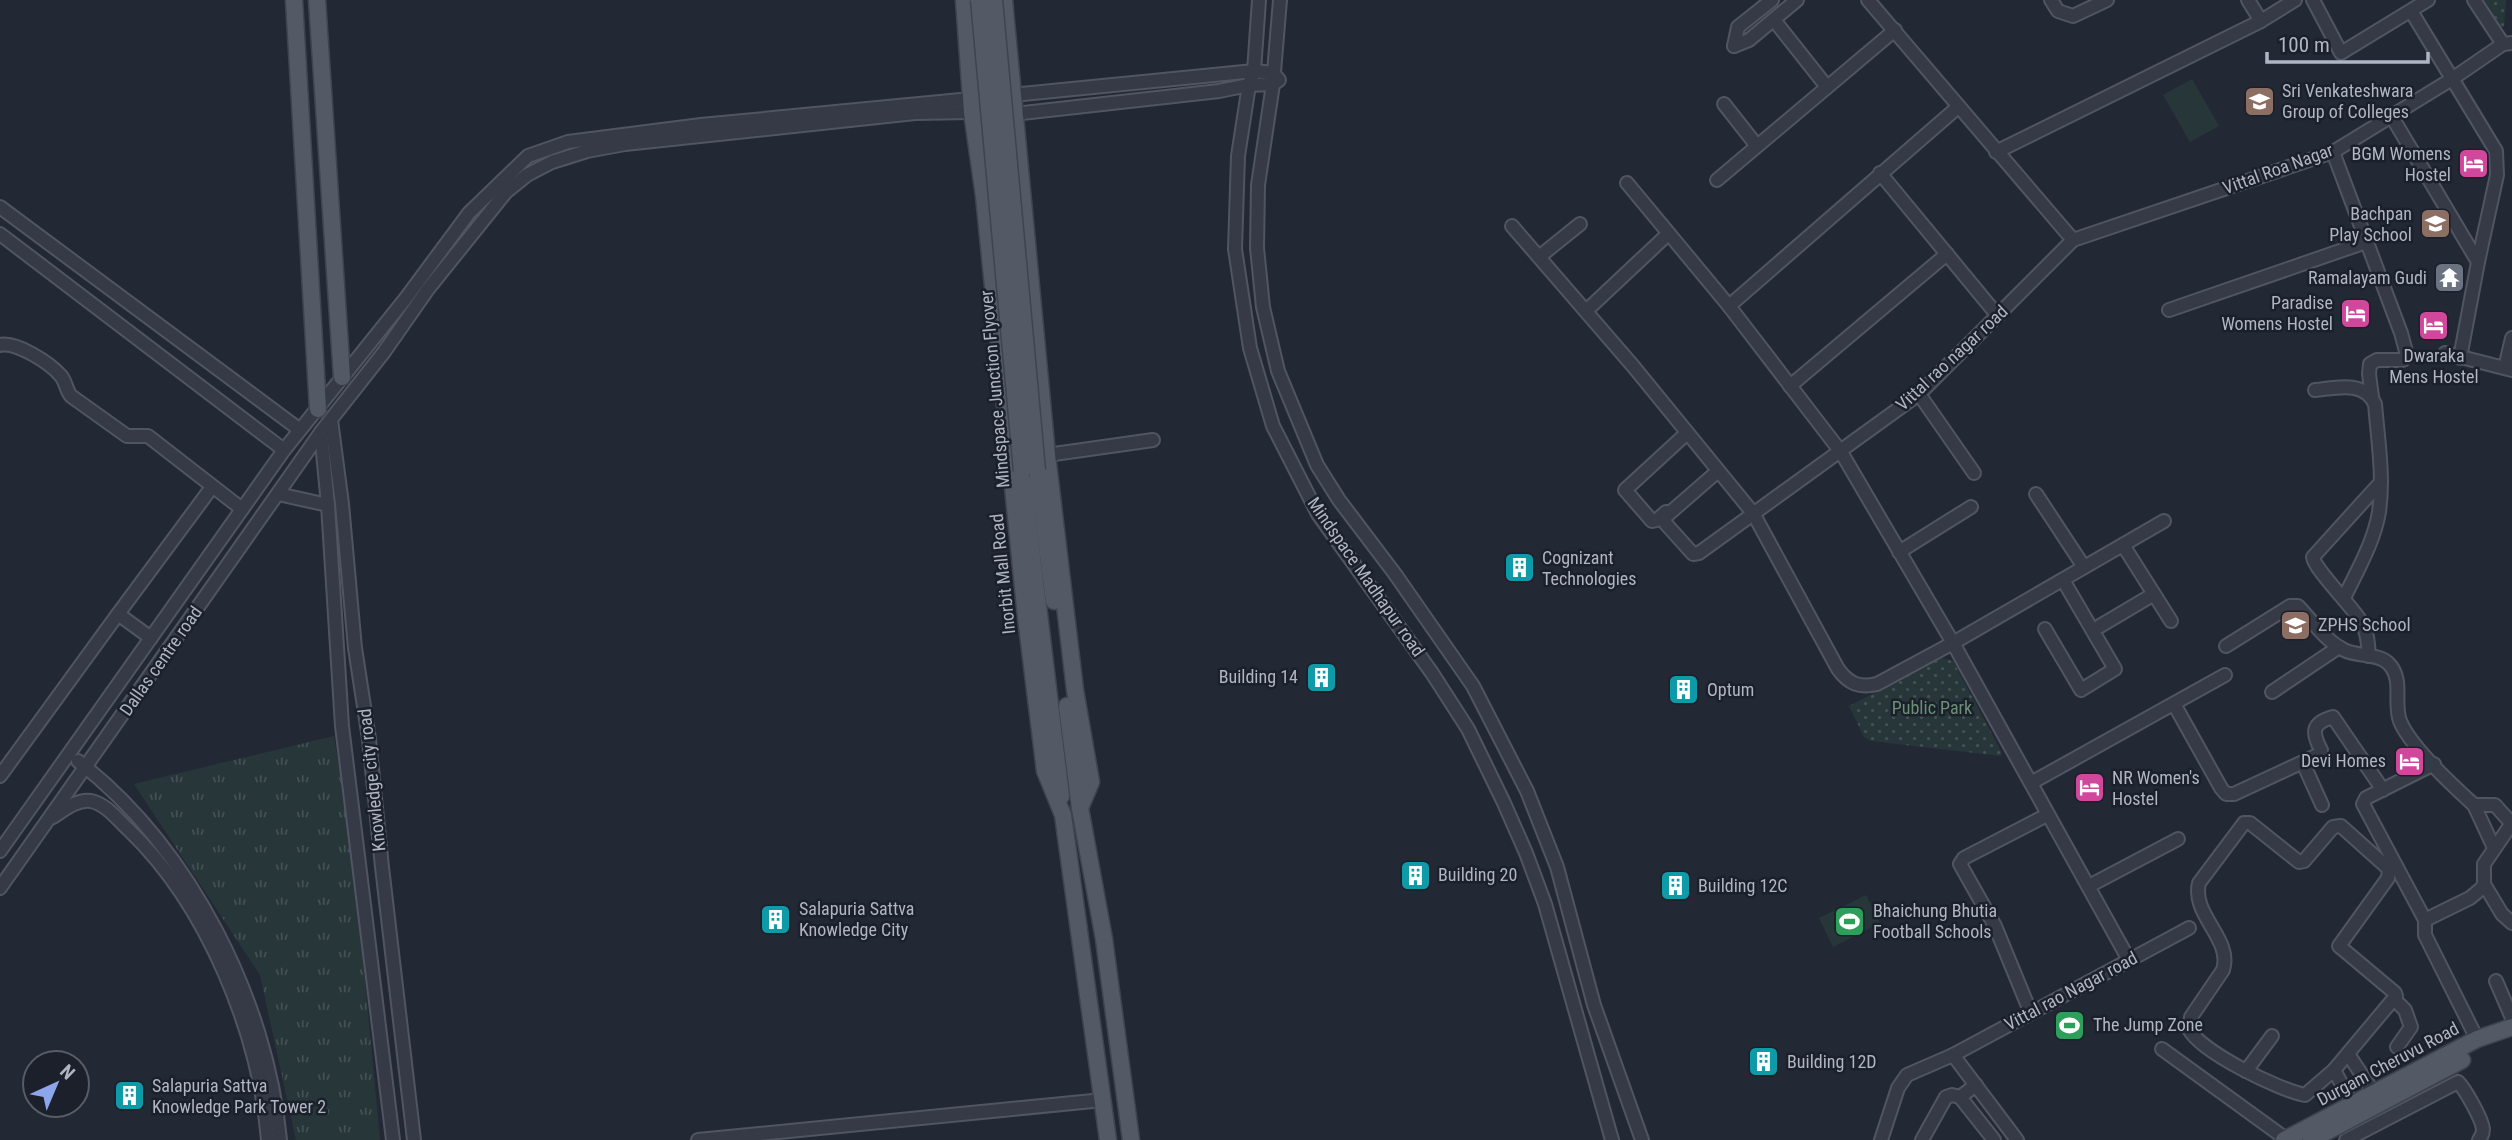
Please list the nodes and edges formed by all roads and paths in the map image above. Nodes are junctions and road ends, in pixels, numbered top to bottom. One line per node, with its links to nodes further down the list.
1 (294, 0): 51 (main road)
2 (317, 0): 50 (main road)
3 (964, 0): 31 (main road, Inorbit Mall Road)
4 (979, 0): 82 (main road, Mindspace Junction Flyover, bridge)
5 (993, 0): 82 (main road, Mindspace Junction Flyover, bridge)
6 (1004, 0): 29 (main road)
7 (1259, 0): 24 (street, Mindspace Madhapur road)
8 (1280, 0): 25 (street, Mindspace Madhapur road)
9 (1772, 0): 20 (street)
10 (1797, 0): 20 (street)
11 (1868, 0): 22 (street)
12 (2051, 0): 13 (street)
13 (2107, 0)
14 (2248, 0): 21 (street)
15 (2295, 0): 21 (street)
16 (2313, 0): 19 (street)
17 (2427, 0): 19 (street)
18 (2474, 0): 23 (street)
19 (2411, 11): 26 (street)
20 (1774, 20): 28 (street)
21 (2261, 21): 37 (street)
22 (1895, 30): 28 (street); 32 (street)
23 (2508, 44): 26 (street, Vittal Roa Nagar)
24 (1254, 71): 25 (street); 27 (street, Mindspace Madhapur road); 29 (street)
25 (1273, 78): 27 (street); 88 (street, Mindspace Madhapur road)
26 (2452, 79): 35 (street, Vittal Roa Nagar); 55 (street)
27 (1249, 85): 34 (street); 93 (street, Mindspace Madhapur road)
28 (1828, 87): 36 (street)
29 (1012, 95): 34 (main road)
30 (1724, 104): 36 (street)
31 (972, 105): 33 (street); 65 (main road, Inorbit Mall Road)
32 (1958, 107): 37 (street); 39 (street)
33 (877, 112): 49 (street, Dallas centre road); 52 (street, Dallas centre road)
34 (1014, 114): 63 (main road)
35 (2392, 117): 38 (street, Vittal Roa Nagar); 55 (street)
36 (1757, 146): 40 (street)
37 (1996, 152): 47 (street)
38 (2333, 152): 47 (street, Vittal Roa Nagar); 48 (street)
39 (1880, 173): 53 (street); 56 (street)
40 (1717, 180)
41 (1627, 183): 46 (street)
42 (0, 207): 74 (street)
43 (1580, 224): 54 (street)
44 (1511, 226): 54 (street)
45 (0, 234): 78 (street)
46 (1668, 234): 56 (street); 58 (street)
47 (2073, 240): 59 (street, Vittal rao nagar road)
48 (2366, 242): 57 (street); 71 (street)
49 (446, 244): 52 (street); 67 (street, Dallas centre road)
50 (334, 249): 51 (main road); 67 (main road)
51 (308, 250): 72 (main road)
52 (457, 253): 73 (street, Dallas centre road)
53 (1947, 254): 59 (street); 68 (street)
54 (1539, 257): 58 (street)
55 (2478, 262): 64 (street)
56 (1728, 306): 68 (street)
57 (2169, 310)
58 (1586, 311): 76 (street)
59 (1998, 316): 70 (street, Vittal rao nagar road)
60 (2512, 338): 66 (street)
61 (0, 345): 85 (street)
62 (2445, 353): 64 (street)
63 (1038, 358): 65 (main road); 80 (main road)
64 (2460, 358): 66 (street)
65 (1001, 361): 123 (main road, Inorbit Mall Road)
66 (2509, 369)
67 (342, 377): 72 (street, Dallas centre road)
68 (1790, 386): 79 (street)
69 (2315, 390): 71 (street)
70 (1919, 394): 79 (street, Vittal rao nagar road); 83 (street)
71 (2372, 397): 84 (street)
72 (318, 409): 74 (street, Dallas centre road)
73 (331, 420): 75 (street, Dallas centre road); 164 (street, Knowledge city road)
74 (300, 429): 78 (street, Dallas centre road)
75 (321, 432): 86 (street, Dallas centre road); 89 (street, Knowledge city road)
76 (1688, 433): 81 (street); 81 (street)
77 (1153, 440): 80 (street)
78 (284, 450): 91 (street, Dallas centre road)
79 (1841, 452): 92 (street, Vittal rao nagar road); 96 (street)
80 (1047, 455): 122 (main road)
81 (1717, 469): 92 (street); 92 (street, Vittal rao nagar road)
82 (1030, 470): 122 (main road, Mindspace Junction Flyover); 123 (main road, Mindspace Junction Flyover)
83 (1974, 473)
84 (2381, 482): 100 (street); 100 (street)
85 (212, 487): 91 (street); 101 (street)
86 (278, 494): 89 (street); 115 (street, Dallas centre road)
87 (2036, 494): 97 (street)
88 (1339, 500): 93 (street, Mindspace Madhapur road); 140 (street, Mindspace Madhapur road)
89 (328, 505): 163 (street, Knowledge city road)
90 (1971, 507): 96 (street)
91 (242, 509): 105 (street, Dallas centre road)
92 (1753, 513): 106 (street)
93 (1318, 514): 141 (street, Mindspace Madhapur road)
94 (2164, 521): 95 (street)
95 (2123, 545): 97 (street); 99 (street)
96 (1899, 552): 106 (street)
97 (2084, 568): 98 (street)
98 (2063, 579): 104 (street); 106 (street)
99 (2154, 594): 102 (street); 103 (street)
100 (2344, 598): 109 (street)
101 (118, 614): 105 (street); 117 (street)
102 (2171, 621)
103 (2100, 626)
104 (2045, 629)
105 (151, 638): 113 (street, Dallas centre road)
106 (1953, 643): 118 (street)
107 (2226, 646): 108 (street)
108 (2339, 647): 109 (street); 111 (street)
109 (2370, 656): 114 (street)
110 (2225, 675): 112 (street)
111 (2272, 692)
112 (2174, 704): 116 (street); 118 (street)
113 (70, 754): 115 (street); 129 (street, Dallas centre road)
114 (2434, 764): 119 (street); 121 (street)
115 (85, 765): 125 (street, Dallas centre road); 162 (street)
116 (2302, 766): 119 (street); 120 (street)
117 (0, 776)
118 (2031, 783): 124 (street)
119 (2383, 790): 134 (street)
120 (2324, 804)
121 (2474, 804): 126 (street); 128 (street)
122 (1080, 808): 167 (main road)
123 (1063, 815): 158 (main road, Inorbit Mall Road)
124 (2046, 815): 133 (street); 142 (street)
125 (46, 822): 132 (street, Dallas centre road); 161 (street)
126 (2512, 823): 128 (street)
127 (2178, 839): 133 (street)
128 (2494, 848): 131 (street)
129 (0, 851)
130 (2137, 869): 133 (street)
131 (2484, 884): 134 (street); 135 (street)
132 (0, 888)
133 (2091, 889): 137 (street)
134 (2425, 920): 147 (street)
135 (2512, 923)
136 (2189, 928): 137 (street, Vittal rao Nagar road)
137 (2129, 960): 142 (street, Vittal rao Nagar road)
138 (2496, 981): 143 (street)
139 (2394, 999): 148 (street); 150 (street); 153 (street)
140 (1594, 1004): 141 (street); 169 (street, Mindspace Madhapur road)
141 (1576, 1008): 168 (street, Mindspace Madhapur road)
142 (2030, 1011): 151 (street, Vittal rao Nagar road)
143 (2512, 1018)
144 (2512, 1027): 147 (main road, Durgam Cheruvu Road)
145 (2273, 1036): 153 (street)
146 (2512, 1038): 147 (main road, Durgam Cheruvu Road)
147 (2480, 1044): 154 (main road, Durgam Cheruvu Road); 156 (main road, Durgam Cheruvu Road)
148 (2397, 1047)
149 (2162, 1049): 160 (street)
150 (2348, 1054): 152 (street); 156 (street)
151 (1953, 1055): 155 (street); 170 (street, Vittal rao Nagar road)
152 (2334, 1070): 153 (street); 159 (street)
153 (2246, 1071)
154 (2446, 1077): 159 (main road, Durgam Cheruvu Road); 176 (street)
155 (1976, 1085): 157 (street); 173 (street)
156 (2374, 1093): 159 (main road, Durgam Cheruvu Road)
157 (1960, 1097): 171 (street); 172 (street)
158 (1102, 1100): 165 (street); 166 (main road, Inorbit Mall Road)
159 (2362, 1122): 160 (main road, Durgam Cheruvu Road); 174 (main road, Durgam Cheruvu Road); 175 (street)
160 (2291, 1138)
161 (268, 1140)
162 (280, 1140)
163 (393, 1140)
164 (414, 1140)
165 (698, 1140)
166 (1108, 1140)
167 (1131, 1140)
168 (1612, 1140)
169 (1642, 1140)
170 (1881, 1140)
171 (1922, 1140)
172 (1994, 1140)
173 (2017, 1140)
174 (2311, 1140)
175 (2346, 1140)
176 (2479, 1140)

